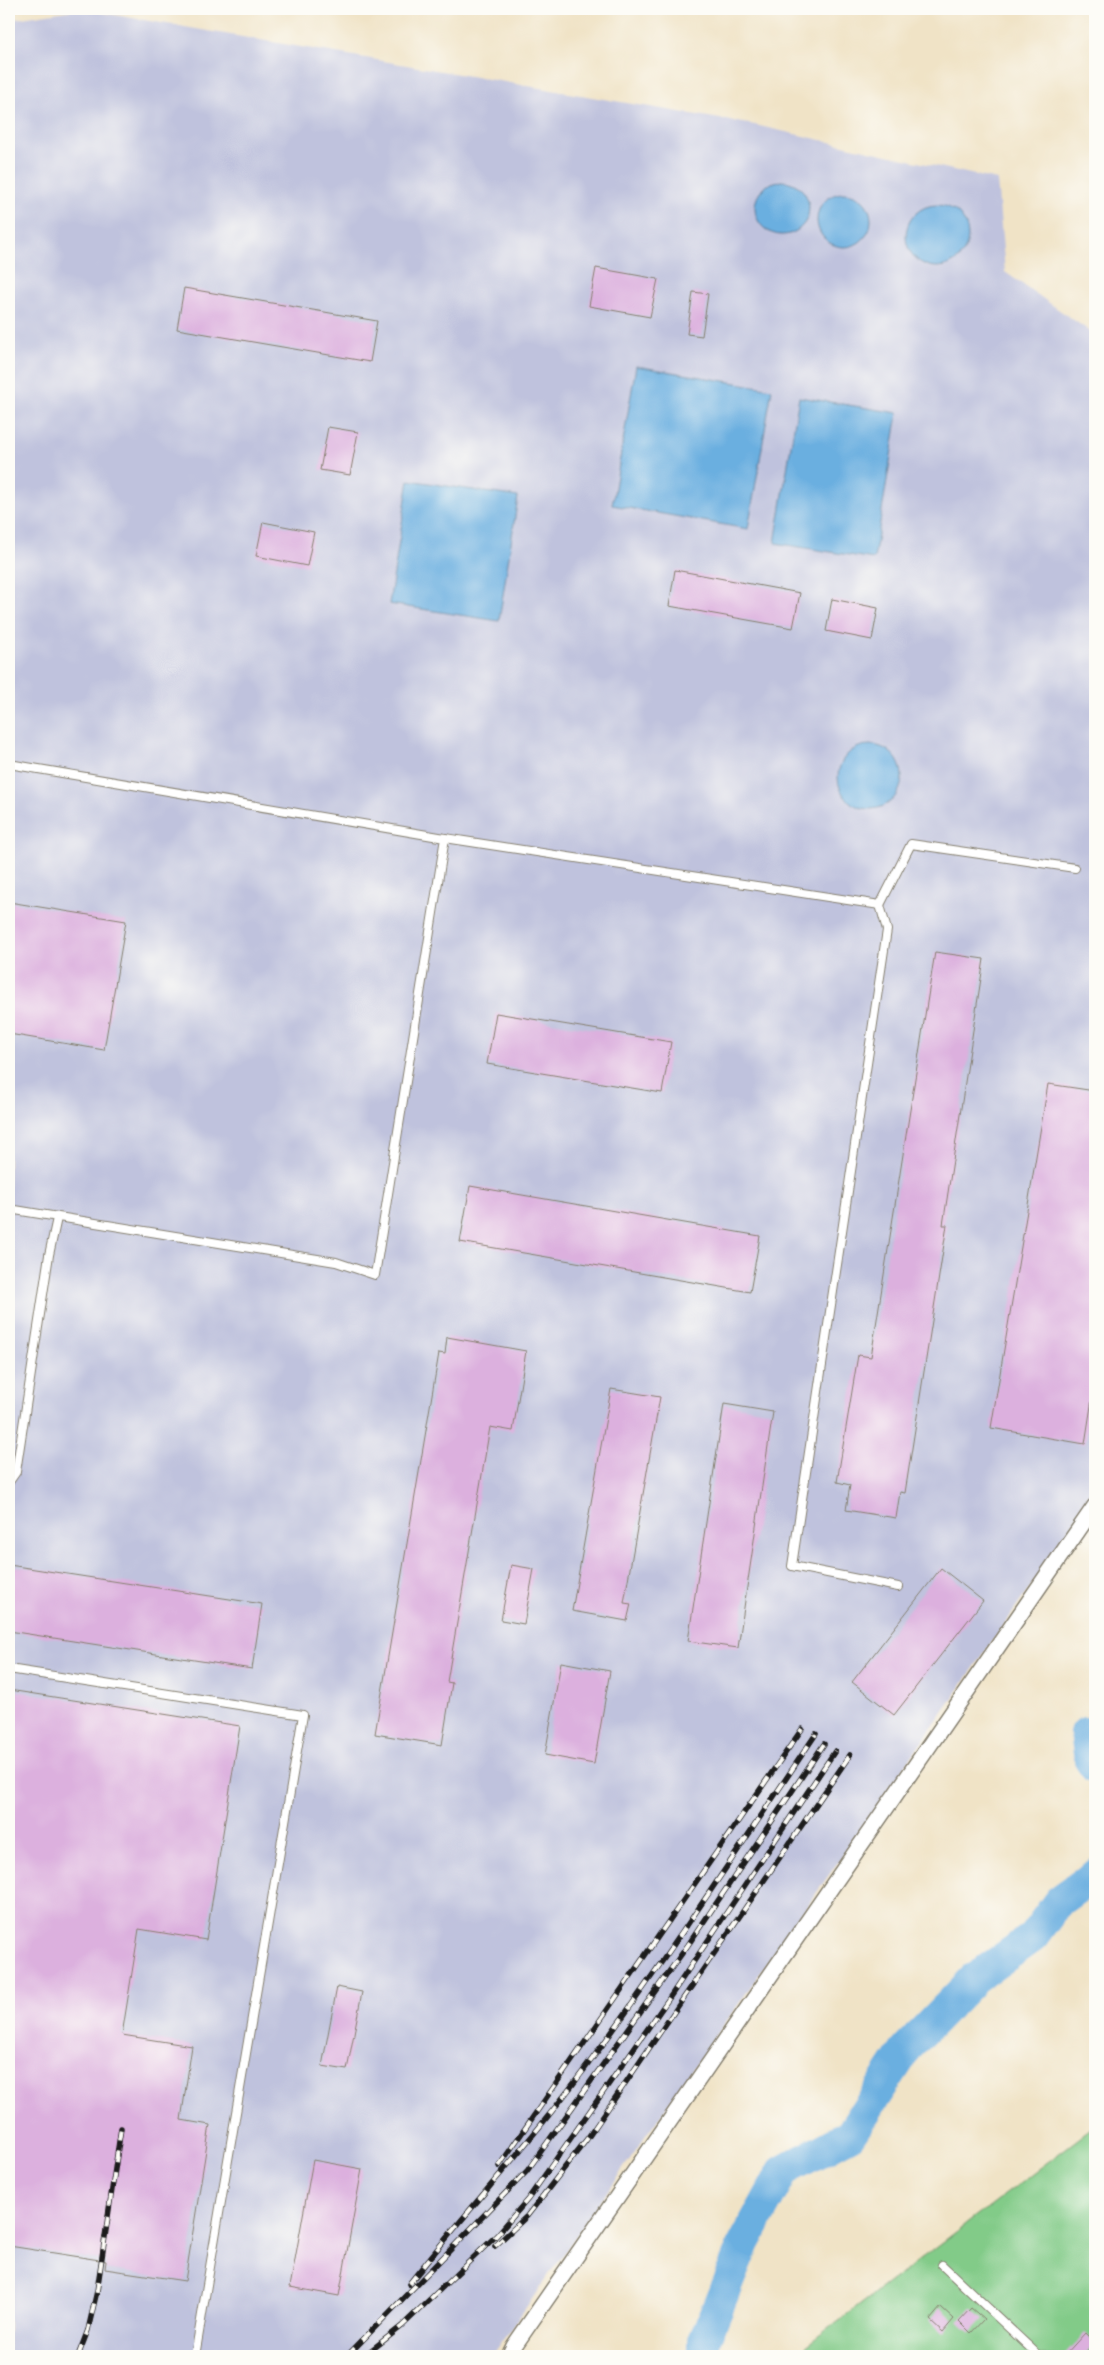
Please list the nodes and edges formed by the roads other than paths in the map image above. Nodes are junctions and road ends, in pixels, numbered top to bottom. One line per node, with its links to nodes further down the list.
1 (9, 764): 2 (lane)
2 (444, 838): 4 (lane); 6 (lane)
3 (1076, 868): 4 (lane)
4 (880, 906): 9 (lane)
5 (9, 1209): 6 (lane)
6 (57, 1218): 7 (lane)
7 (9, 1482)
8 (1095, 1506): 13 (street)
9 (898, 1587)
10 (9, 1669): 12 (lane)
11 (942, 2265): 14 (lane)
12 (195, 2356)
13 (509, 2356)
14 (1038, 2356)

